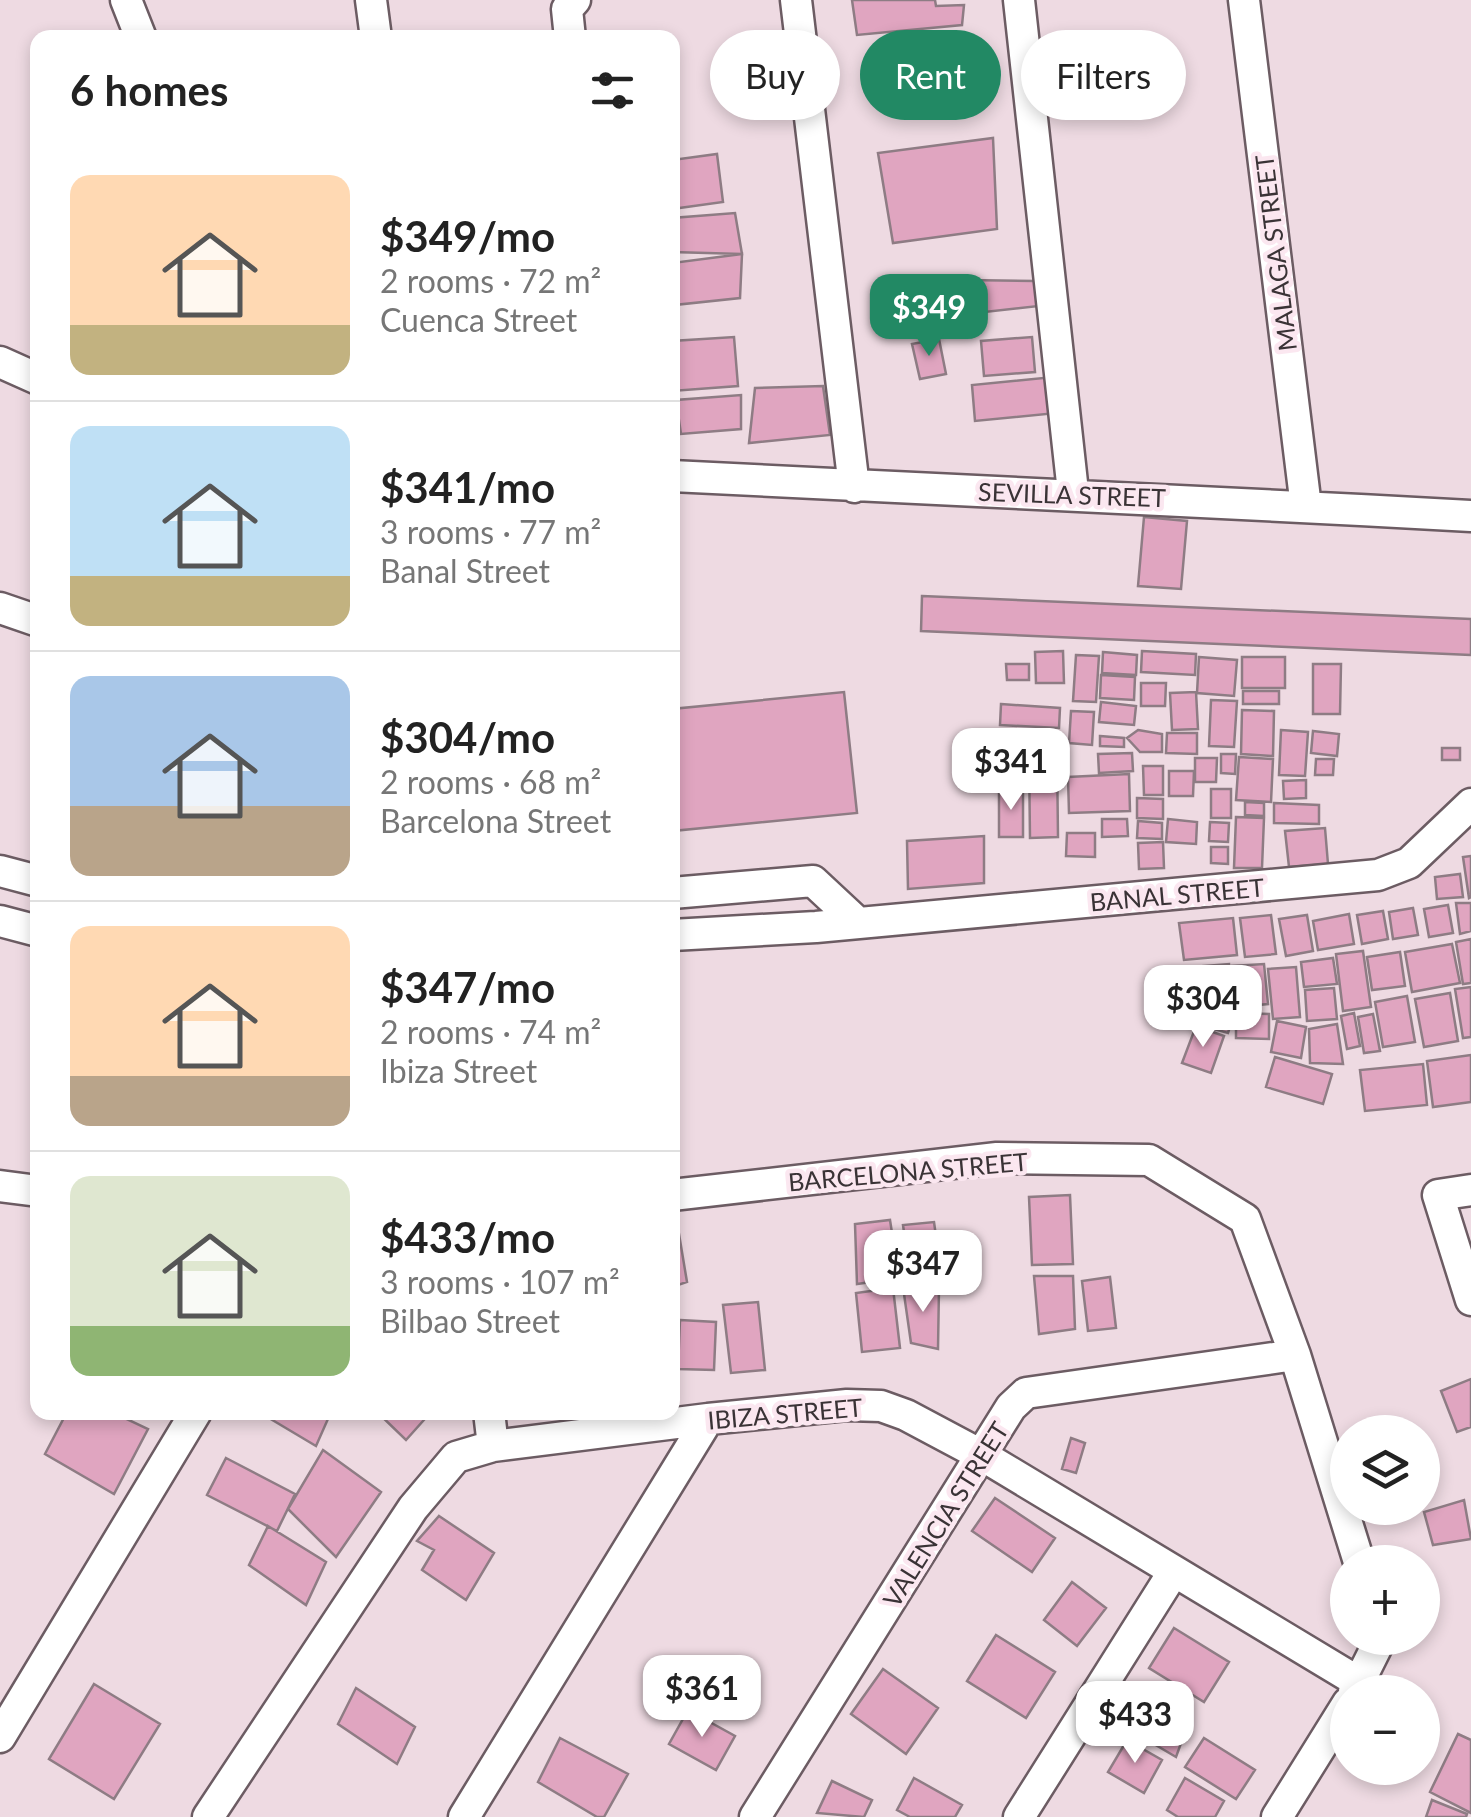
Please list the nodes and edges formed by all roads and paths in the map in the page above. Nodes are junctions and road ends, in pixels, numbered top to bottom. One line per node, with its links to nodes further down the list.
1 (126, 0): 7 (street)
2 (371, 0): 8 (street)
3 (575, 0): 9 (street)
4 (796, 0): 13 (street)
5 (1019, 0): 14 (street)
6 (1244, 0): 15 (street, MALAGA STREET)
7 (138, 30)
8 (375, 30)
9 (569, 30)
10 (0, 362): 11 (street)
11 (30, 375)
12 (680, 476): 13 (street, SEVILLA STREET)
13 (854, 487): 14 (street, SEVILLA STREET)
14 (1073, 492): 15 (street, SEVILLA STREET)
15 (1306, 507): 16 (street, SEVILLA STREET)
16 (1471, 516)
17 (0, 608): 18 (street)
18 (30, 618)
19 (1471, 804): 25 (street, BANAL STREET)
20 (0, 871): 21 (street)
21 (30, 879)
22 (813, 881): 23 (street); 25 (street); 26 (street)
23 (680, 893)
24 (0, 921): 27 (street)
25 (857, 922): 26 (street, BANAL STREET)
26 (816, 926): 28 (street, BANAL STREET)
27 (30, 928)
28 (680, 934)
29 (0, 1186): 30 (street)
30 (30, 1190)
31 (1471, 1190): 33 (street)
32 (680, 1193): 34 (street, BARCELONA STREET)
33 (1471, 1300)
34 (1294, 1355): 39 (street, VALENCIA STREET); 40 (street, BARCELONA STREET)
35 (708, 1419): 38 (street, IBIZA STREET); 39 (street, IBIZA STREET); 46 (street)
36 (191, 1420): 44 (street)
37 (490, 1420): 38 (street)
38 (493, 1446): 45 (street, IBIZA STREET)
39 (983, 1456): 41 (street, IBIZA STREET); 47 (street, VALENCIA STREET)
40 (1354, 1545)
41 (1174, 1571): 42 (street, IBIZA STREET); 48 (street)
42 (1330, 1677)
43 (1330, 1732): 49 (street)
44 (0, 1737)
45 (208, 1817)
46 (464, 1817)
47 (754, 1817)
48 (1019, 1817)
49 (1277, 1817)

